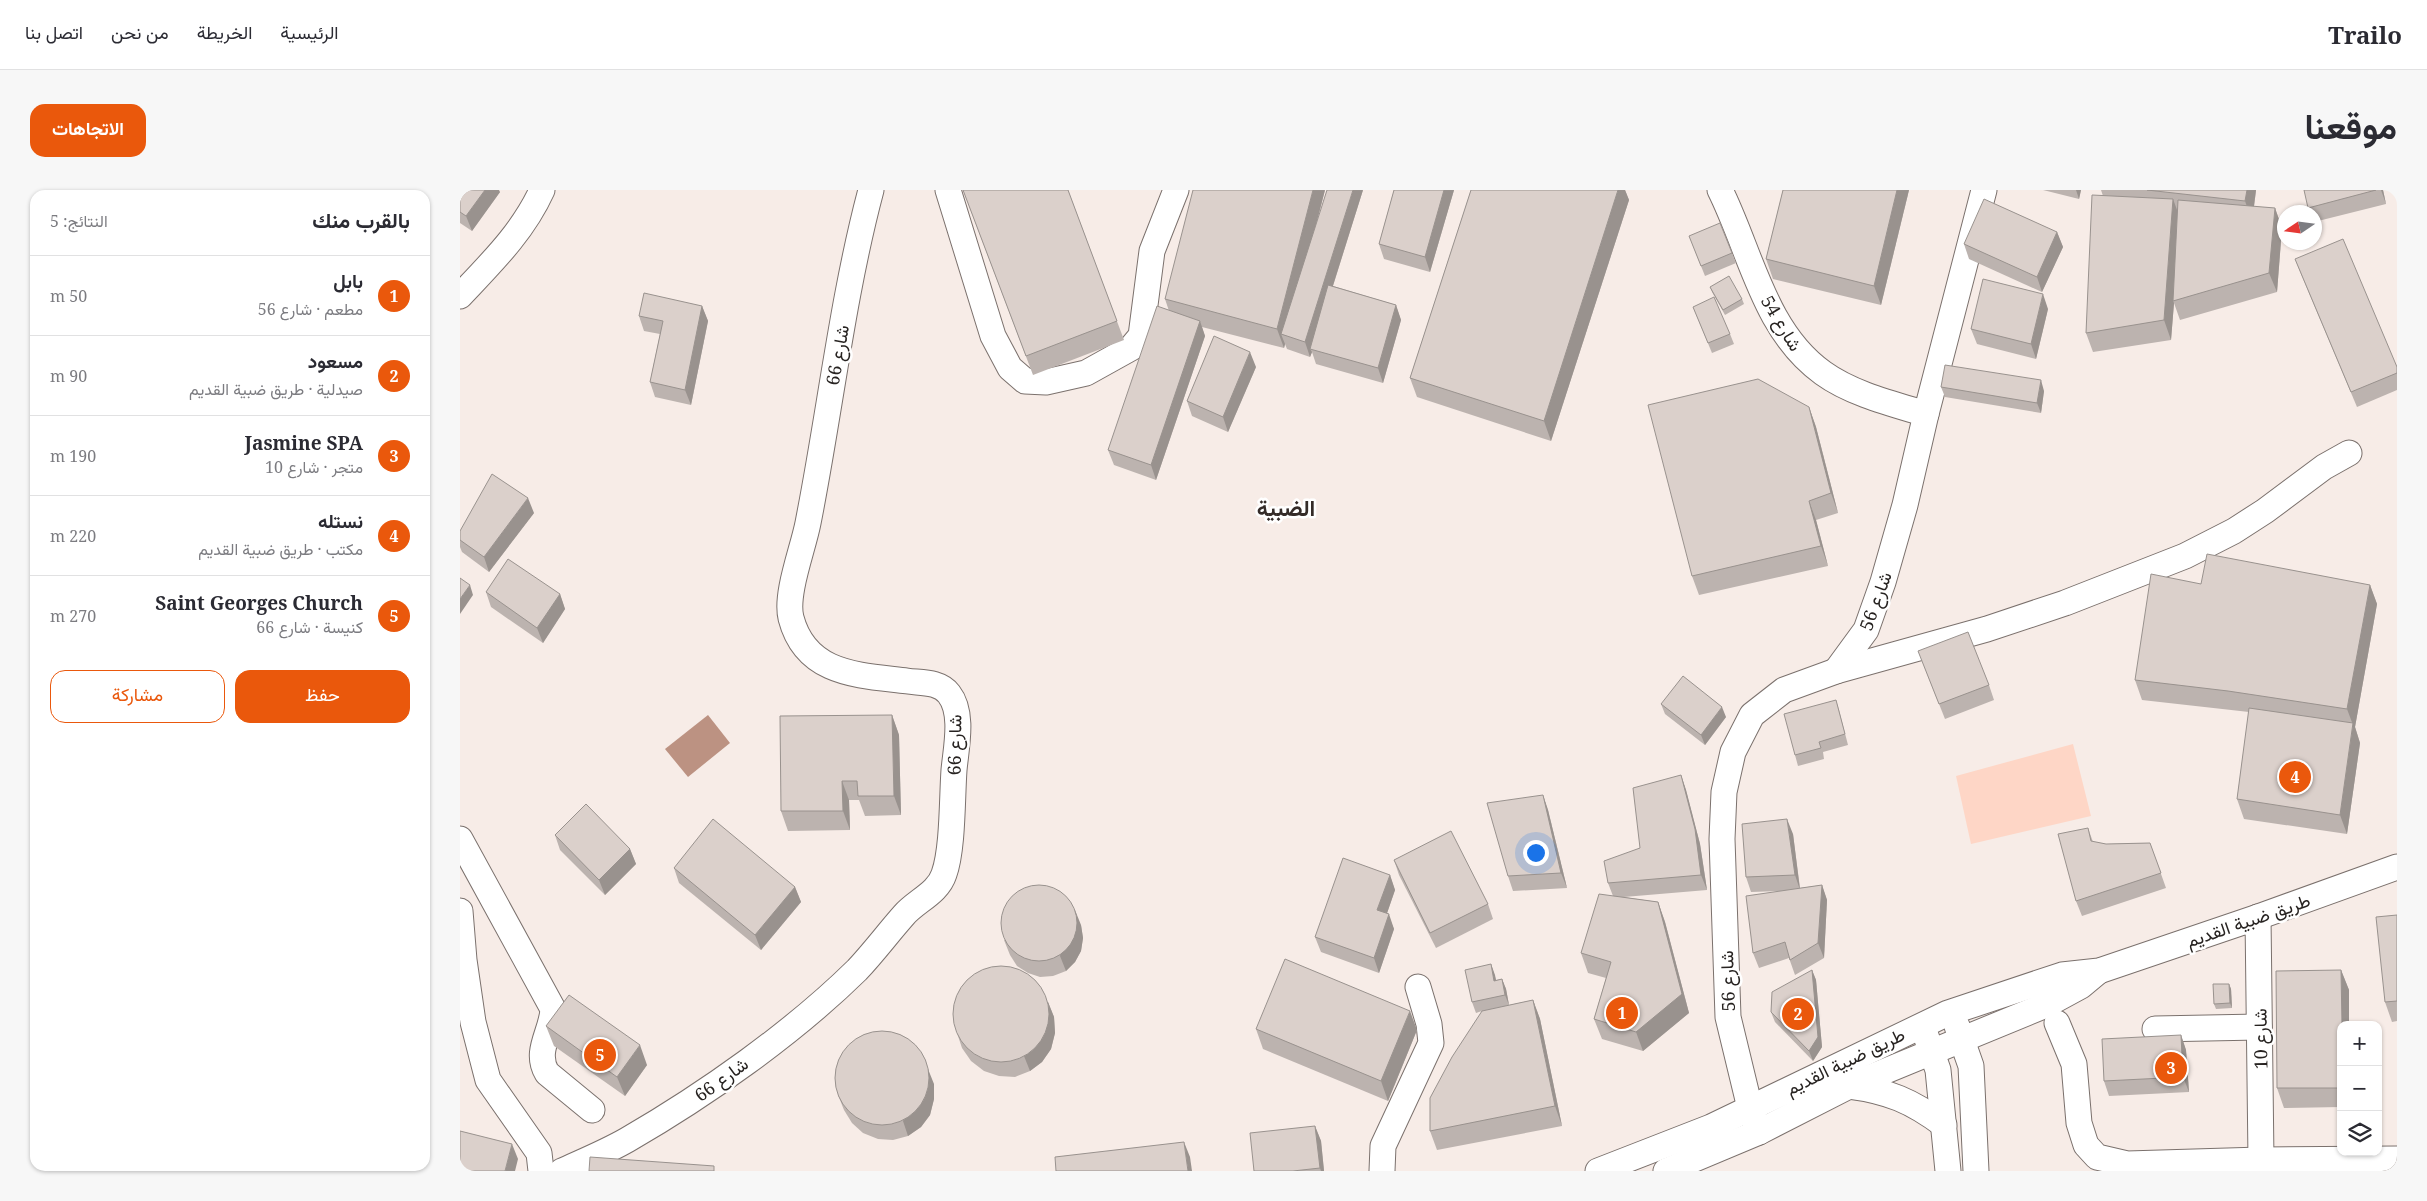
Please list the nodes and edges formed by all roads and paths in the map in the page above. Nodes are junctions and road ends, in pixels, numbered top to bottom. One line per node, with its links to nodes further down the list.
1 (542, 190): 7 (street)
2 (871, 190): 32 (street, شارع 66)
3 (948, 190): 4 (street)
4 (1176, 190)
5 (1720, 190): 8 (street, شارع 54)
6 (1984, 190): 8 (street, شارع 56)
7 (460, 296)
8 (1926, 414): 10 (street, شارع 56)
9 (2349, 453): 10 (street)
10 (1836, 671): 25 (street, شارع 56)
11 (460, 839): 26 (street)
12 (2397, 867): 14 (street, طريق ضبية القديم)
13 (460, 911): 31 (street)
14 (2258, 917): 15 (street, طريق ضبية القديم); 20 (street, شارع 10)
15 (2099, 971): 17 (street, طريق ضبية القديم); 22 (street, طريق ضبية القديم)
16 (1418, 987): 33 (street)
17 (1951, 1012): 19 (street, طريق ضبية القديم); 22 (street)
18 (2057, 1023): 30 (street)
19 (1923, 1024): 23 (street); 25 (street, طريق ضبية القديم)
20 (2259, 1027): 21 (street); 30 (street, شارع 10)
21 (2155, 1029)
22 (1963, 1040): 23 (street, طريق ضبية القديم); 37 (street)
23 (1931, 1053): 24 (street, طريق ضبية القديم); 28 (street)
24 (1849, 1086): 27 (street, طريق ضبية القديم); 28 (street)
25 (1750, 1108): 27 (street, شارع 56); 34 (street, طريق ضبية القديم)
26 (592, 1110)
27 (1759, 1132): 35 (street, طريق ضبية القديم)
28 (1945, 1134): 36 (street)
29 (2397, 1159): 30 (street)
30 (2261, 1160)
31 (541, 1171)
32 (562, 1171)
33 (1382, 1171)
34 (1598, 1171)
35 (1666, 1171)
36 (1948, 1171)
37 (1976, 1171)

